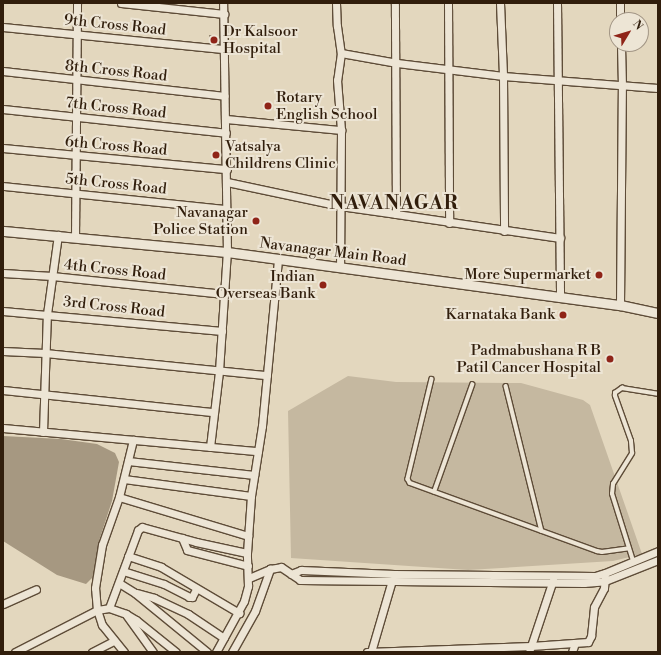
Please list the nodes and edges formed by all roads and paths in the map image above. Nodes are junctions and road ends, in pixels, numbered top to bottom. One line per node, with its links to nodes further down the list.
1 (76, 3): 11 (street)
2 (121, 3): 9 (street)
3 (223, 3): 9 (street)
4 (336, 3): 14 (street)
5 (395, 3): 15 (street)
6 (448, 3): 16 (street)
7 (500, 3): 18 (street)
8 (557, 3): 20 (street)
9 (224, 14): 12 (street)
10 (3, 28): 11 (street, 9th Cross Road)
11 (75, 34): 12 (street, 9th Cross Road); 19 (street)
12 (225, 49): 23 (street)
13 (621, 52): 21 (street)
14 (341, 53): 15 (street); 27 (street)
15 (397, 63): 16 (street); 37 (street)
16 (447, 68): 18 (street); 38 (street)
17 (3, 71): 19 (street, 8th Cross Road)
18 (504, 76): 20 (street); 40 (street)
19 (75, 79): 23 (street, 8th Cross Road); 25 (street)
20 (558, 81): 21 (street); 43 (street)
21 (622, 86): 22 (street); 51 (street)
22 (658, 88)
23 (225, 96): 26 (street)
24 (3, 109): 25 (street, 7th Cross Road)
25 (75, 116): 28 (street, 7th Cross Road); 30 (street)
26 (226, 119): 27 (street); 28 (street)
27 (341, 130): 35 (street)
28 (226, 133): 31 (street)
29 (3, 148): 30 (street, 6th Cross Road)
30 (76, 156): 31 (street, 6th Cross Road); 34 (street)
31 (227, 169): 32 (street)
32 (227, 182): 35 (street); 36 (street)
33 (3, 186): 34 (street, 5th Cross Road)
34 (76, 193): 36 (street, 5th Cross Road); 42 (street)
35 (340, 206): 37 (street); 46 (street)
36 (226, 209): 44 (street)
37 (396, 214): 38 (street)
38 (449, 223): 40 (street)
39 (3, 230): 41 (main road, Navanagar Main Road)
40 (504, 231): 43 (street)
41 (58, 235): 42 (main road, Navanagar Main Road); 48 (street)
42 (75, 237): 44 (main road, Navanagar Main Road)
43 (560, 238): 50 (street)
44 (227, 252): 45 (main road, Navanagar Main Road); 49 (street)
45 (278, 260): 46 (main road, Navanagar Main Road); 59 (street)
46 (340, 267): 50 (main road, Navanagar Main Road)
47 (3, 273): 48 (street, 4th Cross Road)
48 (52, 276): 49 (street, 4th Cross Road); 53 (street)
49 (224, 294): 55 (street)
50 (560, 298): 51 (main road, Navanagar Main Road)
51 (620, 305): 54 (main road, Navanagar Main Road)
52 (3, 311): 53 (street, 3rd Cross Road)
53 (42, 313): 55 (street, 3rd Cross Road); 57 (street)
54 (658, 313)
55 (222, 331): 58 (street)
56 (3, 351): 57 (street)
57 (40, 353): 58 (street); 64 (street)
58 (219, 371): 59 (street); 66 (street)
59 (267, 375): 71 (street)
60 (432, 379): 75 (lane)
61 (472, 385): 75 (lane)
62 (506, 386): 78 (lane)
63 (3, 390): 64 (street)
64 (40, 393): 66 (street); 68 (street)
65 (658, 394): 81 (lane)
66 (214, 412): 70 (street)
67 (3, 428): 68 (street)
68 (39, 431): 69 (street)
69 (133, 440): 70 (street); 72 (street)
70 (210, 447): 71 (street)
71 (258, 450): 73 (street)
72 (128, 461): 73 (street); 74 (street)
73 (254, 475): 76 (street)
74 (124, 479): 76 (street); 77 (street)
75 (434, 492): 78 (lane)
76 (251, 496): 79 (street)
77 (119, 497): 79 (street); 106 (street)
78 (542, 531): 81 (lane)
79 (248, 536): 83 (street)
80 (182, 538): 83 (street); 84 (street); 89 (street)
81 (629, 548): 87 (lane)
82 (658, 551): 85 (street)
83 (247, 554): 89 (street)
84 (128, 556): 91 (street); 102 (street)
85 (643, 556): 87 (street); 88 (street)
86 (658, 560): 88 (street)
87 (633, 561): 92 (street)
88 (646, 564): 98 (street)
89 (248, 566): 96 (street)
90 (270, 569): 93 (street); 96 (street); 121 (street)
91 (123, 571): 99 (street); 102 (street)
92 (606, 573): 95 (street); 98 (street)
93 (291, 574): 94 (street); 97 (street)
94 (394, 574): 95 (street); 97 (street)
95 (556, 575): 100 (street)
96 (249, 578): 107 (street)
97 (391, 582): 100 (street); 123 (street)
98 (605, 582): 100 (street); 111 (street)
99 (119, 583): 103 (street); 105 (street)
100 (552, 583): 112 (street)
101 (36, 589): 104 (street)
102 (196, 589): 107 (street)
103 (135, 593): 109 (street); 119 (street)
104 (3, 604)
105 (109, 608): 106 (street); 108 (street)
106 (97, 610): 110 (street); 114 (street)
107 (239, 613): 109 (street)
108 (126, 614): 117 (street); 118 (street)
109 (224, 638): 120 (street)
110 (114, 641): 115 (street); 116 (street)
111 (575, 643): 112 (street); 124 (street)
112 (530, 649): 113 (street)
113 (490, 650): 123 (street)
114 (15, 652)
115 (92, 652)
116 (124, 652)
117 (154, 652)
118 (176, 652)
119 (207, 652)
120 (216, 652)
121 (232, 652)
122 (366, 652): 123 (street)
123 (372, 652)
124 (572, 652)

